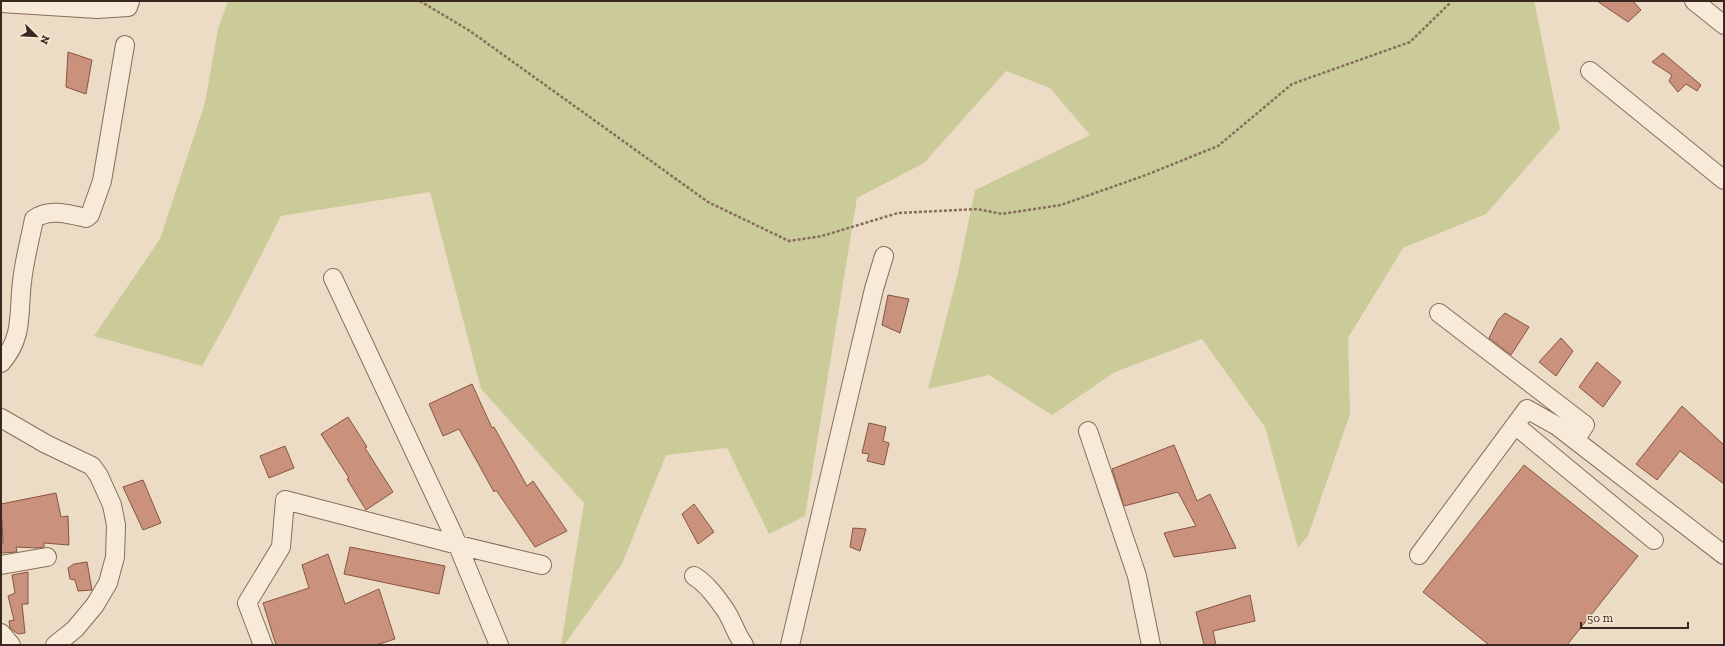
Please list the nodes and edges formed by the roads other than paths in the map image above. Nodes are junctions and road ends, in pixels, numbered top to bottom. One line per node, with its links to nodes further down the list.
1 (130, 1): 3 (street)
2 (1694, 1): 4 (street)
3 (1, 3)
4 (1724, 25)
5 (125, 46): 11 (street)
6 (1590, 71): 7 (street)
7 (1724, 180)
8 (884, 256): 30 (street)
9 (333, 278): 17 (street)
10 (1439, 313): 15 (street)
11 (1, 363)
12 (1, 418): 26 (street)
13 (1515, 426): 15 (street); 16 (street); 18 (street)
14 (1088, 431): 31 (street)
15 (1575, 440): 19 (street)
16 (1654, 540)
17 (458, 546): 22 (street); 27 (street); 28 (street)
18 (1419, 555)
19 (1724, 555)
20 (47, 557): 21 (street)
21 (1, 565)
22 (542, 565)
23 (694, 576): 29 (street)
24 (1, 634): 25 (street)
25 (11, 645)
26 (55, 645)
27 (263, 645)
28 (499, 645)
29 (744, 645)
30 (790, 645)
31 (1151, 645)

